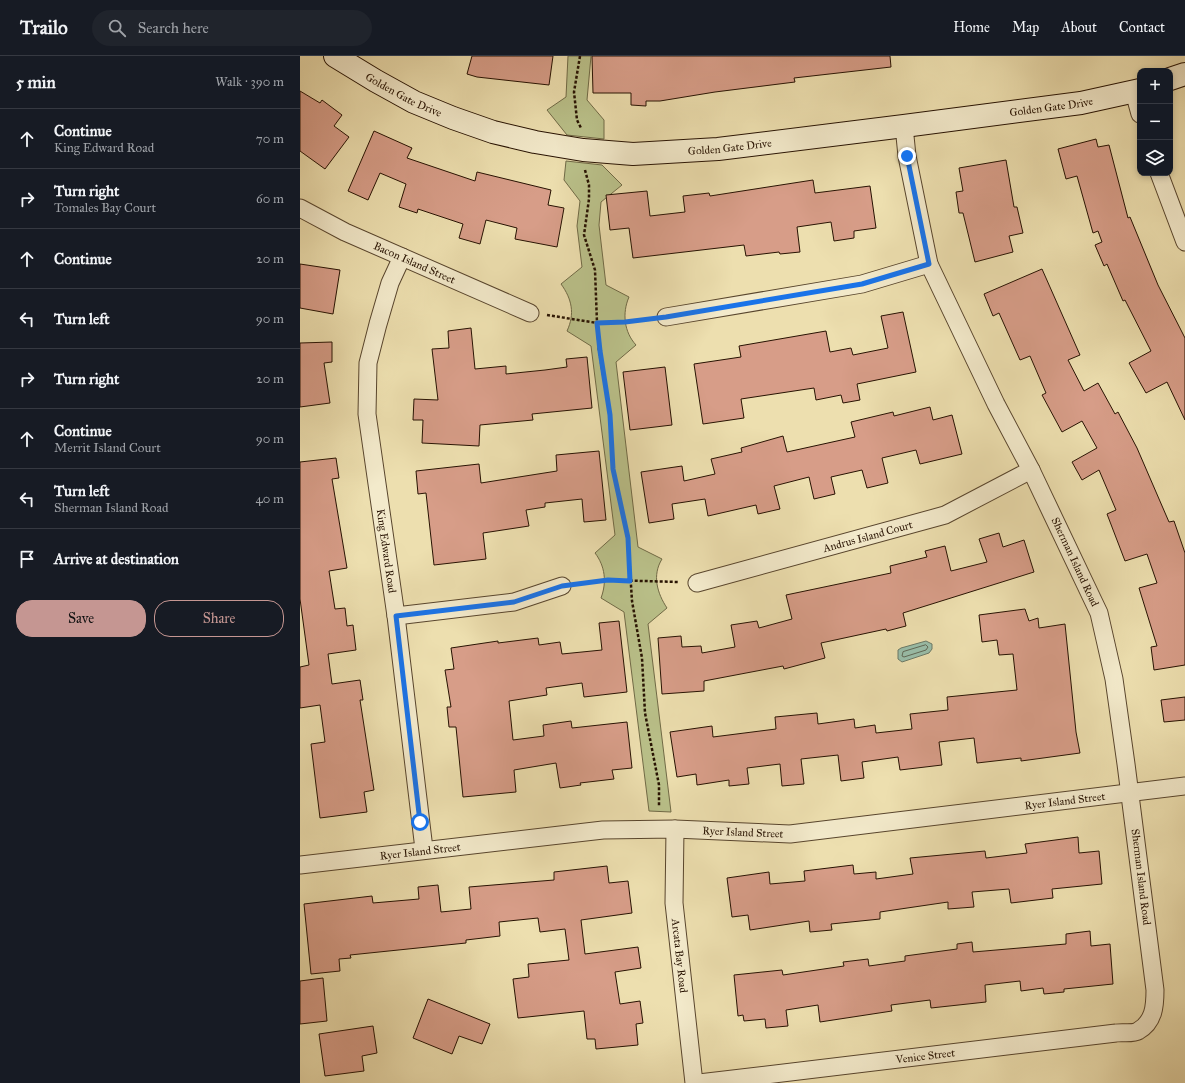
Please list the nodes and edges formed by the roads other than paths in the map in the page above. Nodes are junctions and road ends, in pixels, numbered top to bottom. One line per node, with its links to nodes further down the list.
1 (335, 56): 5 (street, Golden Gate Drive)
2 (1185, 74): 3 (street)
3 (1173, 78)
4 (1137, 91): 5 (street, Golden Gate Drive)
5 (904, 126): 10 (street, Sherman Island Road)
6 (1160, 176): 8 (street)
7 (300, 208): 9 (street, Bacon Island Street)
8 (1185, 242)
9 (402, 257): 11 (street, Bacon Island Street); 16 (street, King Edward Road)
10 (929, 264): 12 (street); 13 (street, Sherman Island Road)
11 (530, 313)
12 (666, 317)
13 (1031, 470): 14 (street, Andrus Island Court); 18 (street, Sherman Island Road)
14 (697, 584)
15 (562, 586): 16 (street)
16 (396, 616): 20 (street, King Edward Road)
17 (1185, 786): 18 (street, Ryer Island Street)
18 (1130, 792): 19 (street, Ryer Island Street); 22 (street, Sherman Island Road)
19 (675, 828): 20 (street, Ryer Island Street); 23 (street, Arcata Bay Road)
20 (424, 849): 21 (street, Ryer Island Street)
21 (300, 865)
22 (1149, 1022): 24 (street, Venice Street)
23 (694, 1083)
24 (699, 1083)

